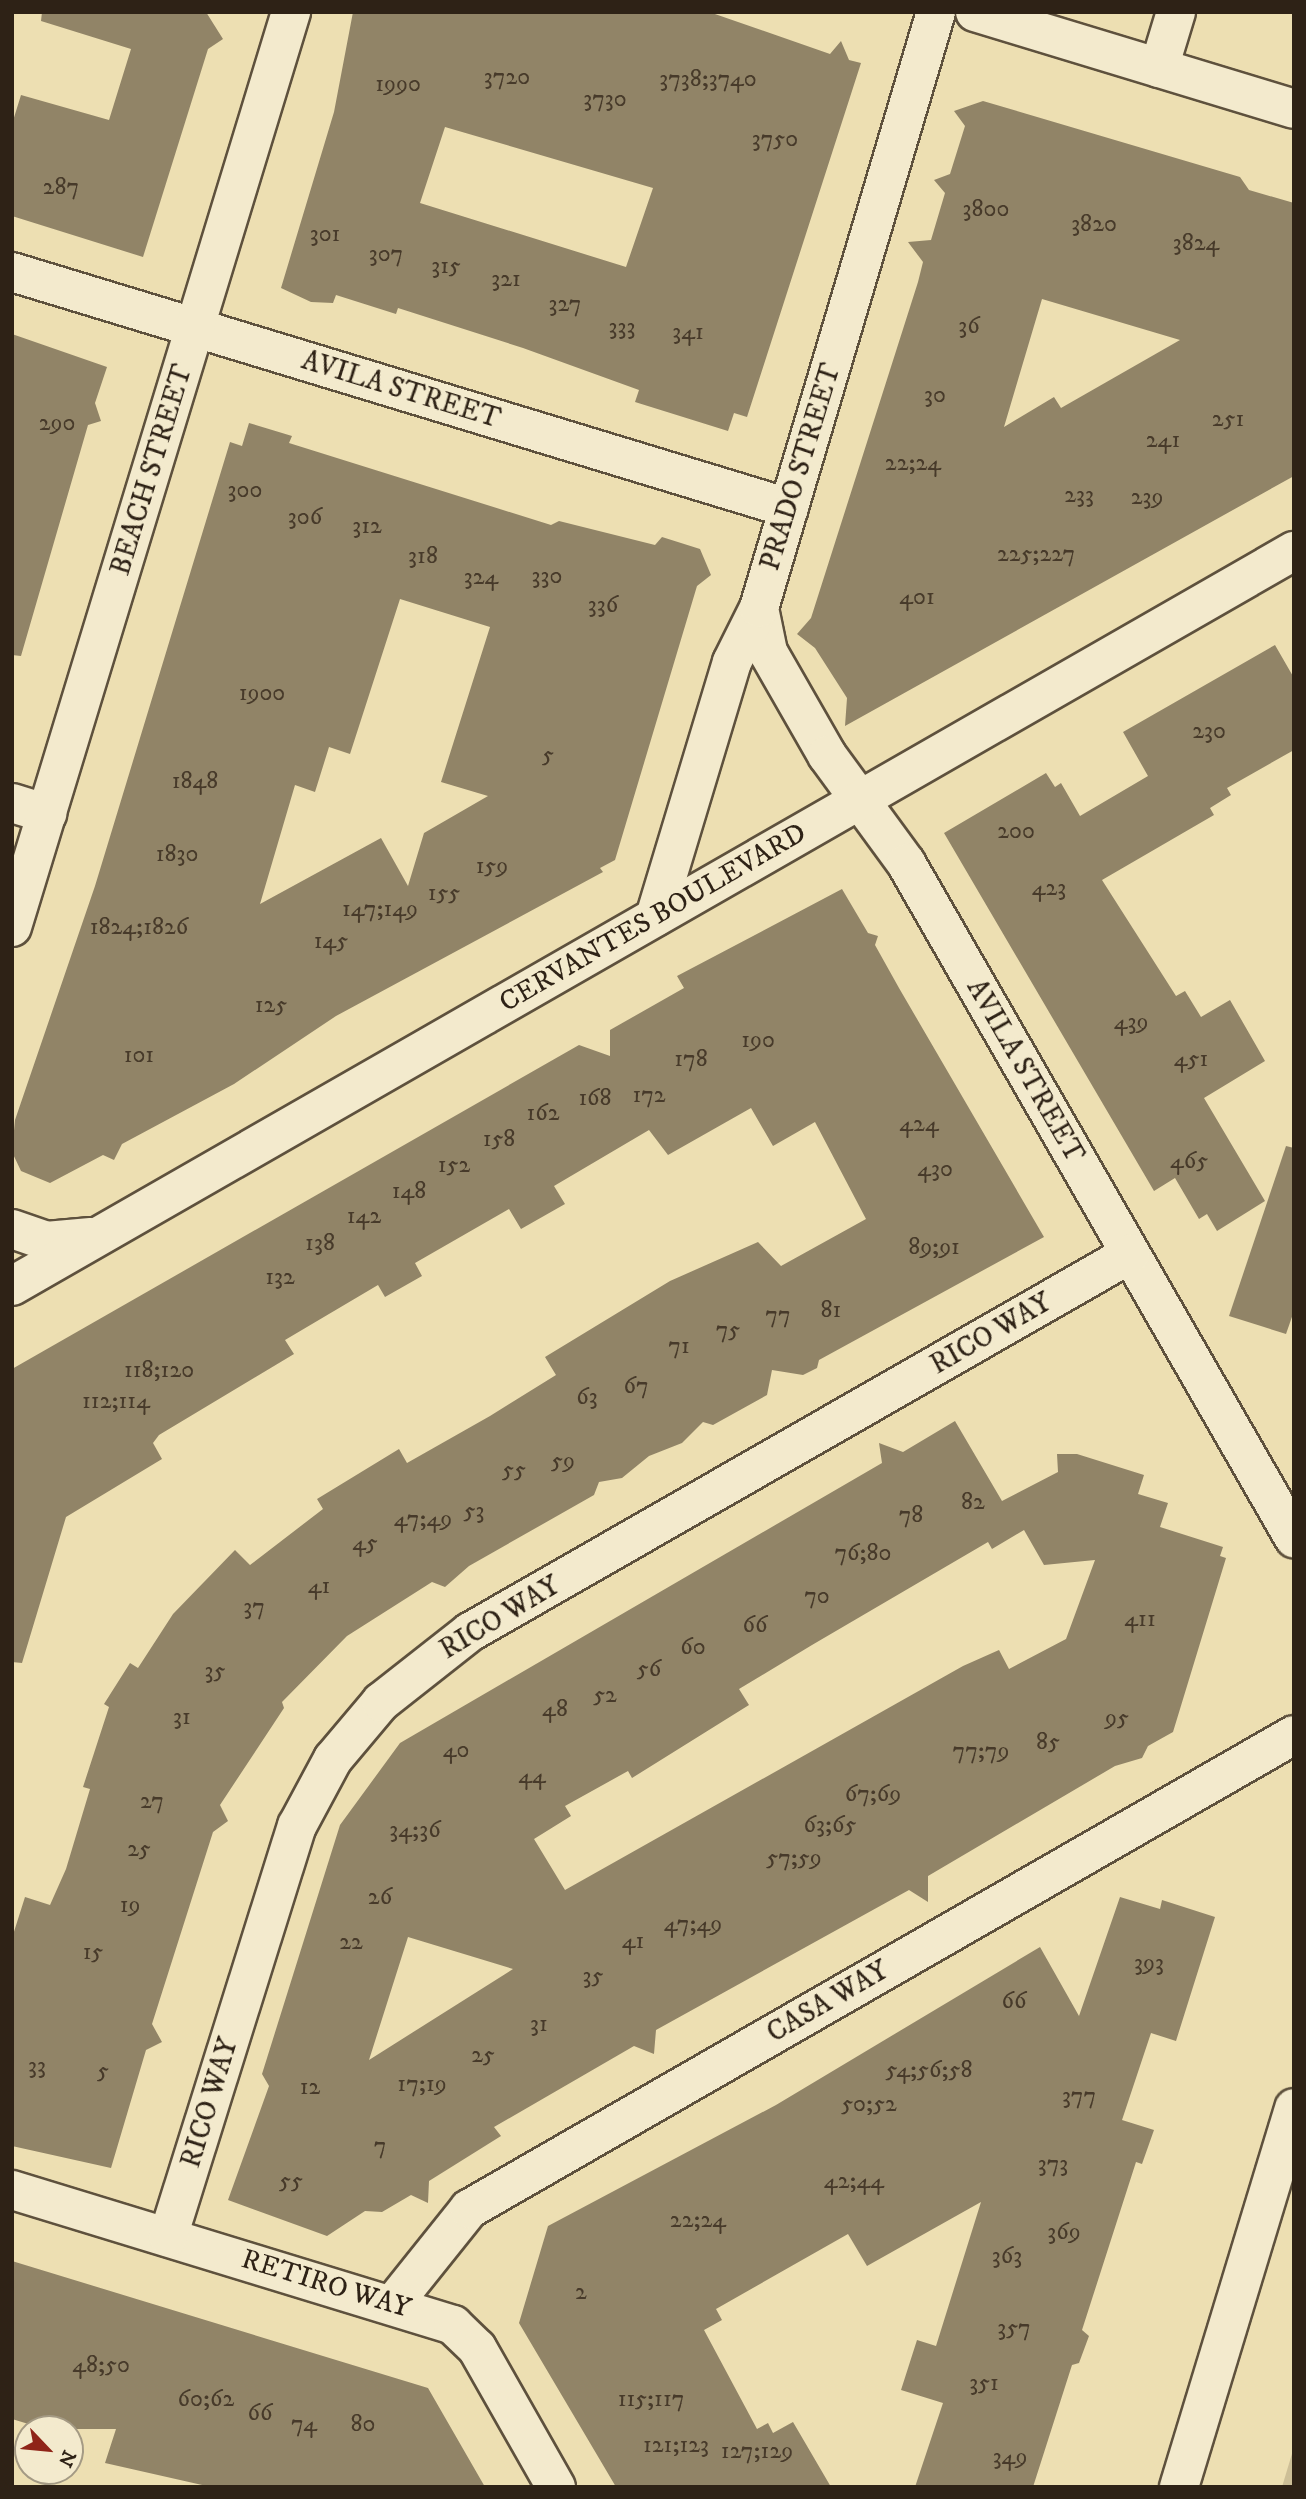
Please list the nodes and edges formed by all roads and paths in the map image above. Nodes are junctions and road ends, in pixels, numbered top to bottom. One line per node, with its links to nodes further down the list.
1 (291, 12): 8 (street, BEACH STREET)
2 (936, 12): 9 (street, PRADO STREET)
3 (975, 12): 5 (street)
4 (1176, 12): 5 (street)
5 (1159, 68): 6 (street)
6 (1294, 109)
7 (12, 272): 8 (street, AVILA STREET)
8 (195, 328): 9 (street, AVILA STREET); 13 (street, BEACH STREET)
9 (789, 508): 11 (street, PRADO STREET)
10 (1294, 551): 12 (street, CERVANTES BOULEVARD)
11 (759, 608): 12 (street, AVILA STREET); 14 (street, PRADO STREET)
12 (860, 800): 14 (street, CERVANTES BOULEVARD); 18 (street, AVILA STREET)
13 (29, 808): 15 (street, BEACH STREET)
14 (654, 917): 17 (street, CERVANTES BOULEVARD)
15 (12, 928)
16 (12, 1229): 17 (street)
17 (103, 1234): 19 (street, CERVANTES BOULEVARD)
18 (1130, 1254): 20 (street, AVILA STREET); 24 (street, RICO WAY)
19 (12, 1286)
20 (1294, 1538)
21 (1294, 1735): 25 (street, CASA WAY)
22 (1294, 2108): 27 (street)
23 (12, 2190): 24 (street, RETIRO WAY)
24 (168, 2237): 25 (street, RETIRO WAY)
25 (393, 2304): 26 (street, RETIRO WAY)
26 (556, 2487)
27 (1179, 2487)

